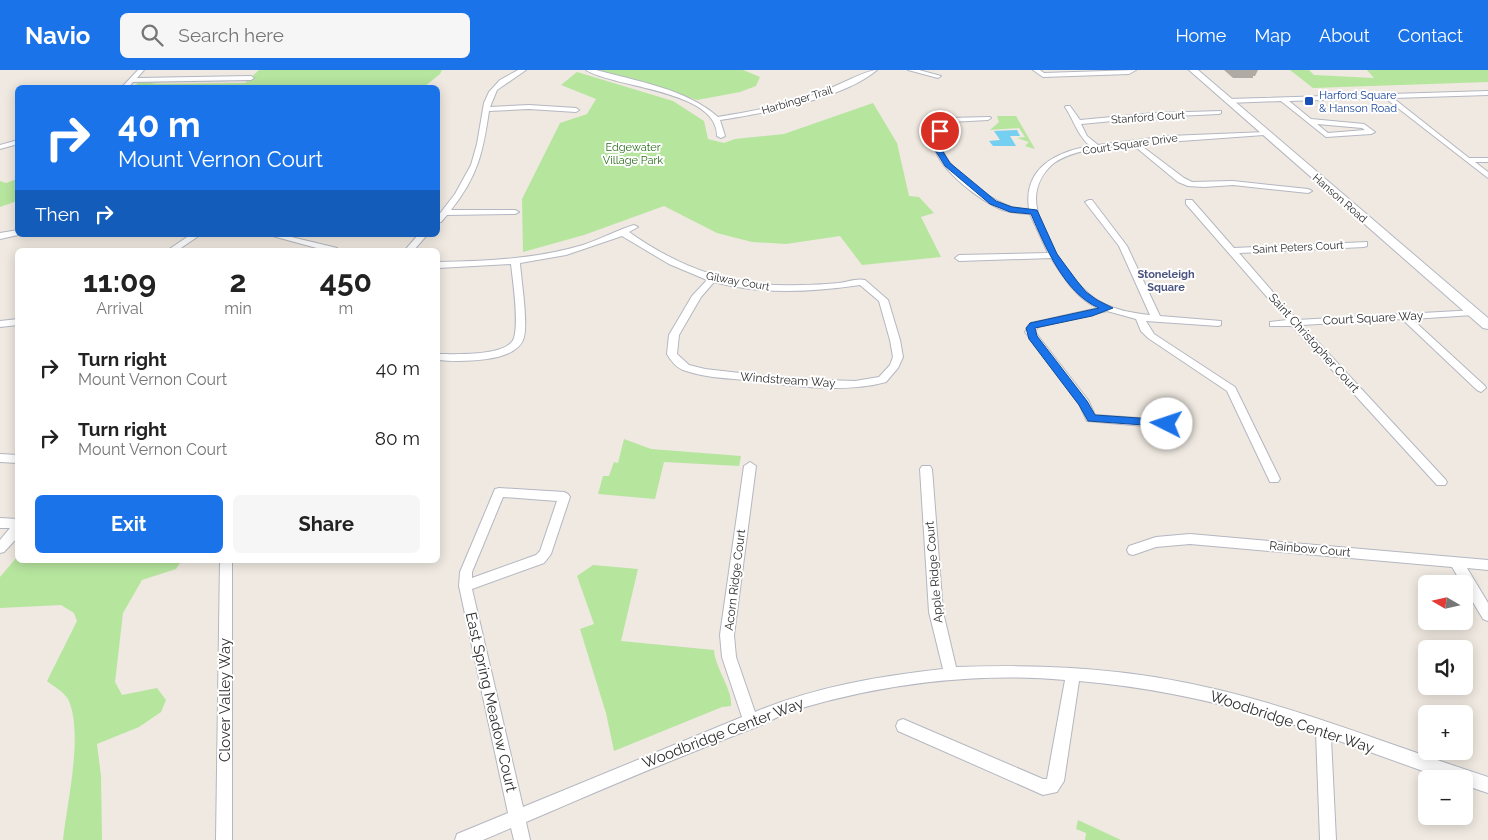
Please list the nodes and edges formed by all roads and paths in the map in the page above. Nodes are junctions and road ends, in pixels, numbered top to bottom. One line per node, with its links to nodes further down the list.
1 (141, 70): 13 (street)
2 (227, 70): 11 (street)
3 (523, 70): 20 (street)
4 (589, 70): 24 (street)
5 (874, 70): 24 (street, Harbinger Trail)
6 (911, 70): 10 (street)
7 (1036, 70): 8 (street)
8 (1133, 70)
9 (1193, 70): 18 (street, Hanson Road)
10 (938, 76)
11 (220, 78): 12 (street); 13 (street)
12 (251, 78)
13 (131, 80): 14 (street)
14 (127, 85)
15 (1488, 93): 16 (street)
16 (1386, 96): 17 (street); 33 (street)
17 (1282, 99): 18 (street); 25 (street)
18 (1228, 101): 27 (street, Hanson Road)
19 (1068, 108): 26 (street)
20 (488, 109): 21 (street); 41 (street)
21 (576, 110)
22 (1219, 112): 26 (street, Stanford Court)
23 (988, 118): 40 (street)
24 (716, 119): 28 (street)
25 (1308, 121): 25 (street)
26 (1078, 122): 32 (street)
27 (1264, 133): 29 (street, Court Square Drive); 62 (street, Hanson Road)
28 (720, 136)
29 (1133, 142): 32 (street, Court Square Drive); 36 (street)
30 (15, 143): 31 (street)
31 (0, 147)
32 (1096, 147): 40 (street, Court Square Drive)
33 (1468, 160): 34 (street); 35 (street)
34 (1488, 160)
35 (1488, 176)
36 (1308, 190)
37 (1089, 202): 65 (street)
38 (1189, 202): 54 (street, Saint Christopher Court)
39 (515, 212): 41 (street)
40 (1034, 212): 55 (street, Court Square Drive)
41 (444, 213): 42 (street)
42 (440, 218)
43 (634, 227): 45 (street)
44 (15, 233): 46 (street)
45 (624, 233): 57 (street); 59 (street, Gilway Court)
46 (0, 236)
47 (193, 237): 51 (street)
48 (280, 237): 52 (street)
49 (421, 237): 53 (street)
50 (1364, 244): 54 (street, Saint Peters Court)
51 (175, 248)
52 (314, 248)
53 (411, 248)
54 (1233, 251): 68 (street, Saint Christopher Court)
55 (1053, 255): 56 (street); 61 (street, Court Square Drive)
56 (959, 258)
57 (515, 262): 58 (street); 72 (street)
58 (440, 265)
59 (712, 278): 60 (street, Gilway Court); 60 (street, Windstream Way)
60 (862, 282)
61 (1108, 308): 64 (street, Court Square Drive); 74 (street)
62 (1473, 312): 63 (street, Court Square Way); 71 (street, Hanson Road)
63 (1404, 316): 68 (street, Court Square Way); 73 (street)
64 (1140, 317): 65 (street, Court Square Drive); 79 (street)
65 (1156, 319): 67 (street, Court Square Drive)
66 (15, 322): 69 (street)
67 (1218, 323)
68 (1295, 323): 70 (street, Court Square Way); 80 (street, Saint Christopher Court)
69 (0, 324)
70 (1273, 324)
71 (1488, 325)
72 (440, 357)
73 (1481, 388)
74 (1167, 424)
75 (0, 458): 76 (street)
76 (15, 459)
77 (750, 466): 93 (street, Acorn Ridge Court)
78 (926, 469): 92 (street, Apple Ridge Court)
79 (1274, 479)
80 (1441, 482)
81 (0, 523): 82 (street)
82 (15, 524)
83 (15, 531): 84 (street)
84 (0, 548)
85 (1134, 550): 86 (street, Rainbow Court)
86 (1456, 562): 88 (street, Rainbow Court); 90 (street)
87 (226, 563): 98 (street, Clover Valley Way)
88 (1488, 565)
89 (465, 586): 89 (street, East Spring Meadow Court); 97 (street, East Spring Meadow Court)
90 (1488, 615)
91 (1073, 673): 92 (street, Woodbridge Center Way); 94 (street); 95 (street, Woodbridge Center Way)
92 (951, 674): 93 (street, Woodbridge Center Way)
93 (751, 722): 97 (street, Woodbridge Center Way)
94 (903, 726)
95 (1323, 729): 96 (street, Woodbridge Center Way); 101 (street)
96 (1488, 785)
97 (517, 818): 99 (street, Woodbridge Center Way); 100 (street, East Spring Meadow Court)
98 (224, 840)
99 (463, 840)
100 (522, 840)
101 (1328, 840)

